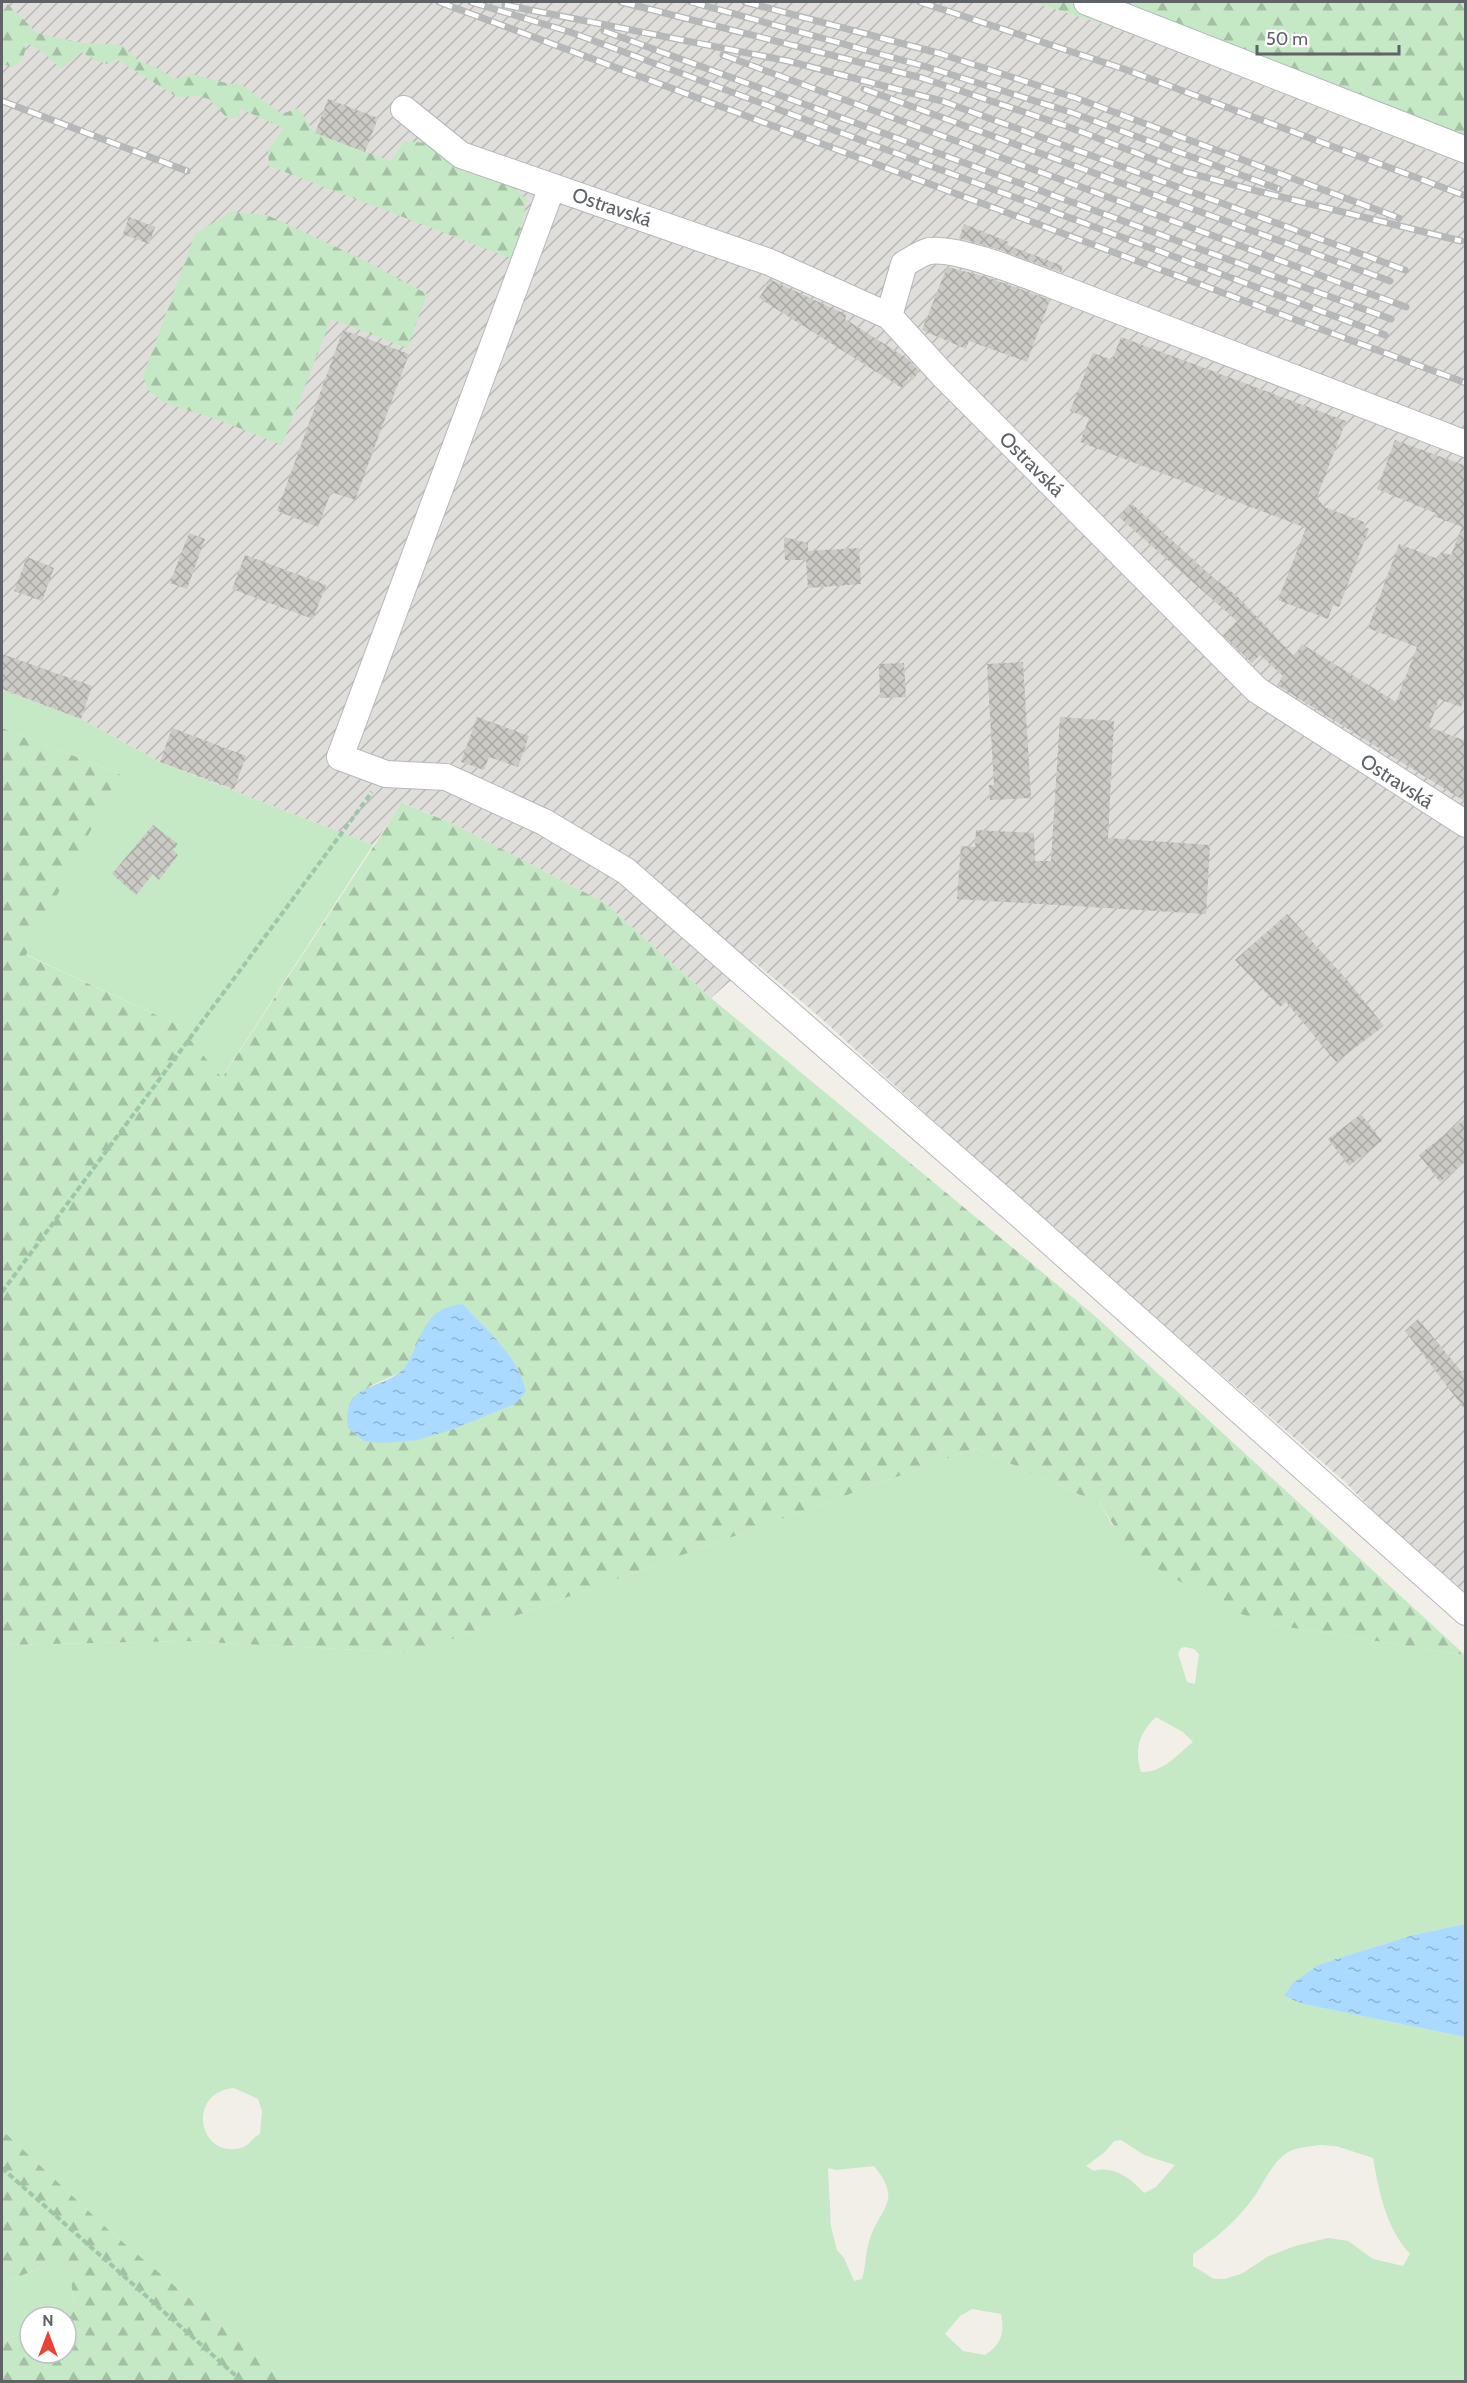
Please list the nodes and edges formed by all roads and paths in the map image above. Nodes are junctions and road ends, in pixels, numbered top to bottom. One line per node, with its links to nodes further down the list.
1 (1087, 2): 3 (street)
2 (404, 109): 4 (street, Ostravská)
3 (1466, 150)
4 (552, 187): 5 (street, Ostravská); 7 (street)
5 (889, 316): 6 (street); 8 (street, Ostravská)
6 (1466, 444)
7 (386, 774): 9 (path); 10 (street)
8 (1466, 824)
9 (2, 1292)
10 (1466, 1612)
11 (2, 2168): 12 (path)
12 (243, 2382)

